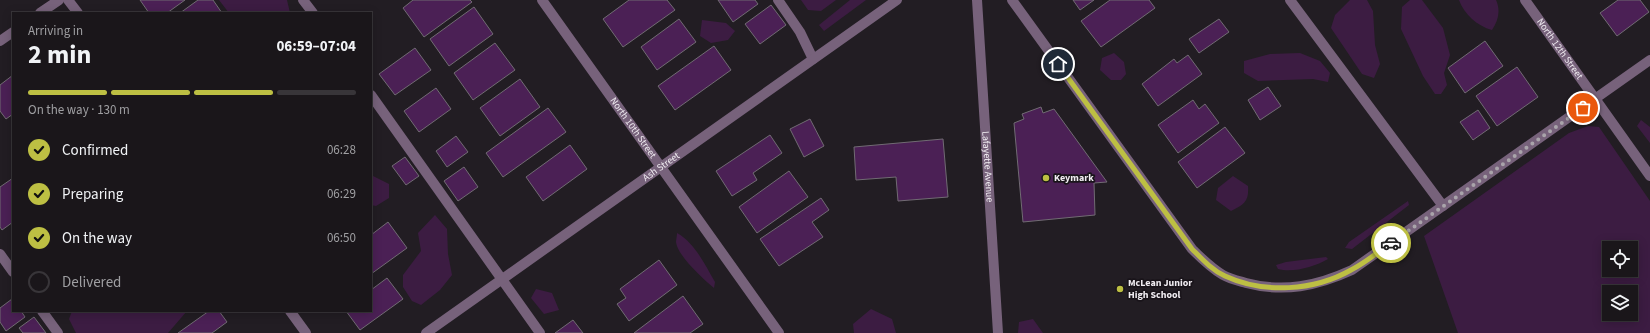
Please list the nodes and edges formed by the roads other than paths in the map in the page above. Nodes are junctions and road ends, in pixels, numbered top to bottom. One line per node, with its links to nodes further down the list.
1 (58, 0): 11 (street)
2 (68, 0): 12 (street)
3 (304, 0): 13 (street)
4 (542, 0): 20 (street, North 10th Street)
5 (778, 0): 16 (street)
6 (897, 0): 16 (street, Ash Street)
7 (977, 0): 33 (street, Lafayette Avenue)
8 (1012, 0): 22 (street)
9 (1290, 0): 22 (street)
10 (1525, 0): 19 (street, North 12th Street)
11 (41, 12)
12 (77, 12)
13 (312, 12)
14 (12, 33): 15 (street)
15 (0, 41)
16 (813, 59): 20 (street, Ash Street)
17 (1650, 60): 19 (street)
18 (372, 96): 25 (street)
19 (1596, 99): 21 (street, North 12th Street); 22 (street)
20 (662, 168): 25 (street, Ash Street); 32 (street, North 10th Street)
21 (1650, 176)
22 (1443, 206)
23 (0, 254): 24 (street)
24 (12, 271)
25 (502, 280): 30 (street, Ash Street); 31 (street)
26 (43, 312): 28 (street)
27 (291, 312): 29 (street)
28 (58, 333)
29 (306, 333)
30 (426, 333)
31 (540, 333)
32 (779, 333)
33 (998, 333)

